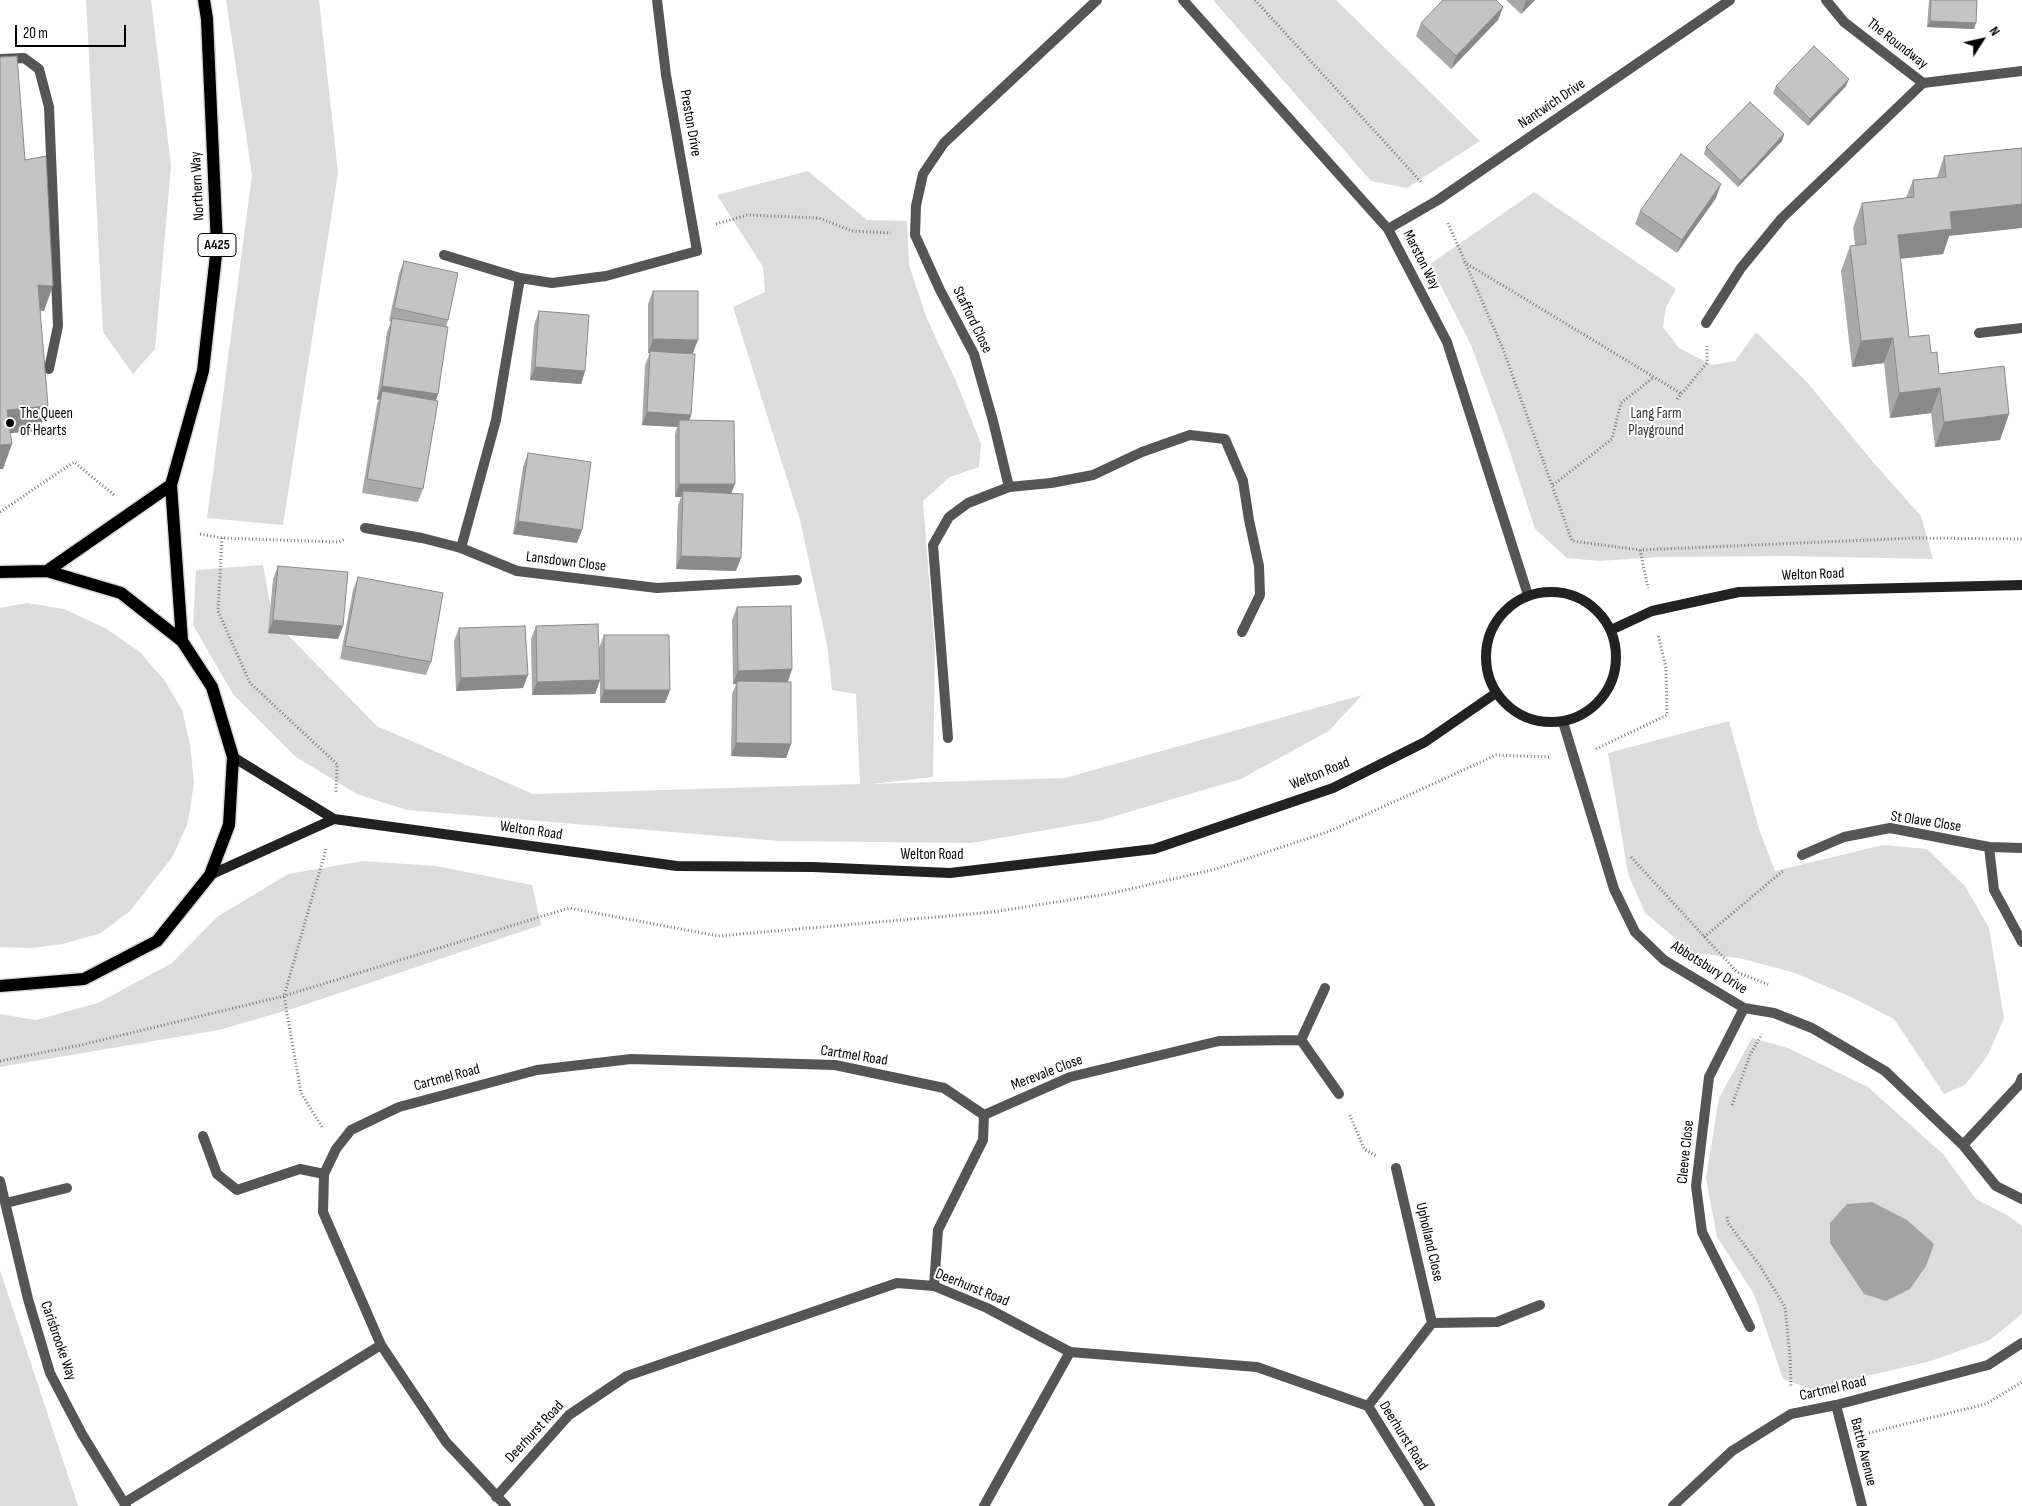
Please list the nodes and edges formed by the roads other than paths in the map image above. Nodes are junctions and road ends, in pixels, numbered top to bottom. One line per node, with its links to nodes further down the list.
1 (204, 0): 17 (main road, Northern Way / A425)
2 (657, 0): 12 (street, Preston Drive)
3 (1097, 0): 18 (street, Stafford Close)
4 (1183, 0): 10 (street, Marston Way)
5 (1730, 0): 10 (street, Nantwich Drive)
6 (1826, 0): 9 (street, The Roundway)
7 (0, 59): 16 (street)
8 (2022, 71): 9 (street, The Roundway)
9 (1922, 83): 13 (street)
10 (1388, 230): 25 (street, Marston Way)
11 (444, 255): 12 (street)
12 (520, 278): 20 (street)
13 (1706, 323)
14 (2022, 328): 15 (street)
15 (1979, 333)
16 (49, 369)
17 (171, 485): 21 (main road); 28 (main road, A425)
18 (1009, 488): 27 (street); 31 (street)
19 (365, 528): 20 (street, Lansdown Close)
20 (461, 548): 23 (street, Lansdown Close)
21 (47, 571): 22 (main road); 28 (main road)
22 (0, 572)
23 (797, 580)
24 (2022, 585): 26 (street, Welton Road)
25 (1528, 595): 26 (street); 29 (street)
26 (1611, 630): 30 (street)
27 (1242, 632)
28 (182, 641): 32 (main road)
29 (1496, 693): 30 (street); 33 (street, Welton Road)
30 (1563, 722): 41 (street, Abbotsbury Drive)
31 (948, 738)
32 (233, 757): 33 (street, Welton Road); 37 (main road)
33 (334, 820): 37 (street)
34 (1989, 847): 35 (street, St Olave Close); 36 (street, St Olave Close); 38 (street)
35 (2022, 848)
36 (1802, 855)
37 (210, 875): 39 (main road)
38 (2022, 942)
39 (0, 986)
40 (1325, 988): 42 (street)
41 (1744, 1008): 47 (street, Abbotsbury Drive); 57 (street, Cleeve Close)
42 (1301, 1040): 44 (street); 45 (street, Merevale Close)
43 (2022, 1078): 47 (street)
44 (1339, 1094)
45 (984, 1115): 49 (street, Cartmel Road); 54 (street)
46 (203, 1136): 49 (street)
47 (1963, 1144): 52 (street, Abbotsbury Drive)
48 (1396, 1168): 56 (street, Upholland Close)
49 (324, 1174): 59 (street, Cartmel Road)
50 (0, 1181): 53 (street, Carisbrooke Way)
51 (67, 1188): 53 (street)
52 (2022, 1199)
53 (6, 1203): 64 (street, Carisbrooke Way)
54 (934, 1286): 60 (street, Deerhurst Road); 63 (street, Deerhurst Road)
55 (1540, 1305): 56 (street)
56 (1432, 1323): 62 (street)
57 (1750, 1327)
58 (2022, 1343): 61 (street, Cartmel Road)
59 (381, 1346): 63 (street, Cartmel Road); 64 (street, Carisbrooke Way)
60 (1070, 1352): 62 (street, Deerhurst Road); 66 (street)
61 (1836, 1405): 68 (street, Cartmel Road); 69 (street, Battle Avenue)
62 (1368, 1406): 67 (street, Deerhurst Road)
63 (496, 1497): 65 (street, Cartmel Road)
64 (125, 1504)
65 (506, 1506)
66 (984, 1506)
67 (1430, 1506)
68 (1673, 1506)
69 (1862, 1506)

